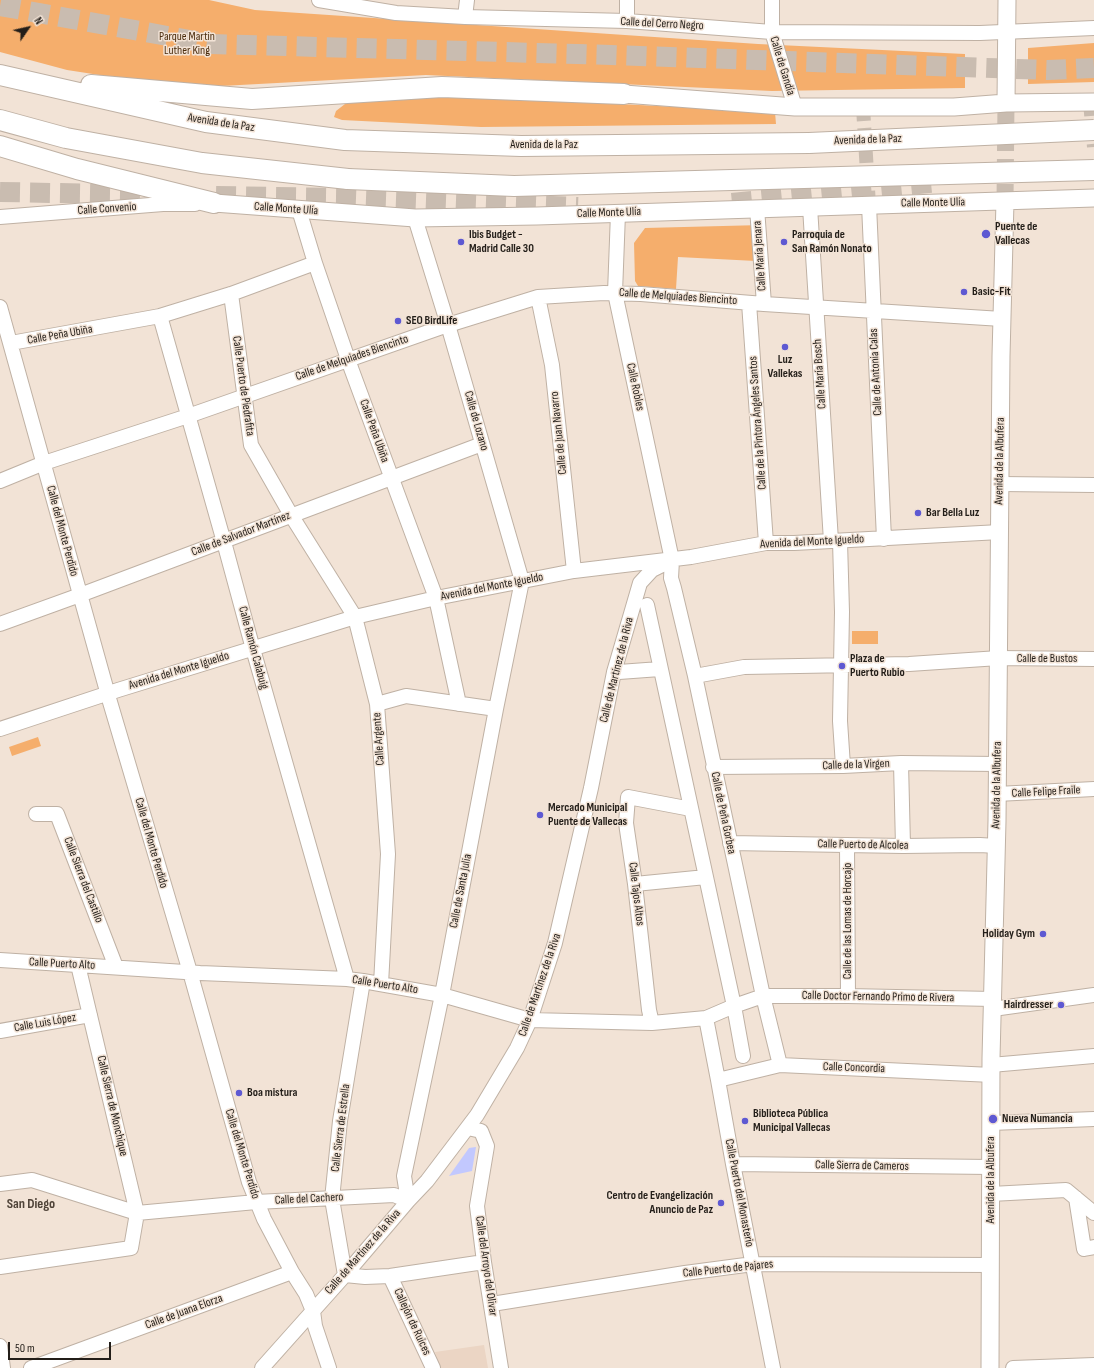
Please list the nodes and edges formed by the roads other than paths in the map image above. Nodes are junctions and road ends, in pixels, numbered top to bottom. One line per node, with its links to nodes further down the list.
1 (319, 0): 6 (street, Calle del Cerro Negro)
2 (467, 0): 6 (street)
3 (627, 0): 7 (street)
4 (772, 0): 9 (street, Calle de Gandía)
5 (1007, 0): 10 (main road)
6 (465, 17): 7 (street, Calle del Cerro Negro)
7 (627, 21): 9 (street, Calle del Cerro Negro)
8 (1094, 28): 10 (street, Calle del Cerro Negro)
9 (772, 32): 10 (street, Calle del Cerro Negro); 15 (street, Calle de Gandía)
10 (1007, 33): 14 (main road)
11 (8, 77): 12 (highway); 17 (highway, Avenida de la Paz, bridge)
12 (624, 94): 15 (main road)
13 (1094, 102): 14 (main road)
14 (1006, 103): 15 (main road)
15 (795, 107)
16 (0, 120): 19 (highway, bridge)
17 (1094, 130)
18 (0, 146): 22 (highway)
19 (1094, 170)
20 (1094, 198): 21 (main road, Calle Monte Ulía)
21 (1005, 201): 23 (main road, Calle Monte Ulía); 40 (main road, Avenida de la Albufera)
22 (214, 203): 26 (main road, Calle Monte Ulía); 28 (street, Calle Convenio)
23 (868, 205): 24 (main road, Calle Monte Ulía); 38 (street, Calle de Antonia Calas)
24 (810, 206): 25 (main road, Calle Monte Ulía); 37 (street, Calle María Bosch)
25 (757, 208): 27 (main road, Calle Monte Ulía); 35 (street, Calle María Jenara)
26 (299, 210): 29 (main road, Calle Monte Ulía); 30 (street, Calle Peña Ubiña)
27 (618, 213): 29 (main road, Calle Monte Ulía); 31 (street, Calle Robles)
28 (0, 217)
29 (415, 218): 41 (street, Calle de Lozano)
30 (315, 263): 32 (street, Calle Peña Ubiña); 43 (street, Calle Peña Ubiña)
31 (615, 293): 33 (street, Calle de Melquiades Biencinto); 34 (street, Calle de Melquiades Biencinto); 58 (street, Calle Robles)
32 (231, 294): 39 (street, Calle Peña Ubiña); 44 (street, Calle Puerto de Piedrafita)
33 (538, 297): 41 (street, Calle de Melquiades Biencinto); 59 (street, Calle de Juan Navarro)
34 (750, 303): 35 (street, Calle de Melquiades Biencinto); 57 (street, Calle de la Pintora Ángeles Santos)
35 (764, 304): 37 (street, Calle de Melquiades Biencinto)
36 (0, 307): 42 (street, Calle del Monte Perdido)
37 (816, 307): 38 (street, Calle de Melquiades Biencinto); 55 (street, Calle María Bosch)
38 (873, 311): 40 (street, Calle de Melquiades Biencinto); 54 (street, Calle de Antonia Calas)
39 (160, 316): 42 (street, Calle Peña Ubiña); 45 (street, Calle Ramón Calabuig)
40 (1002, 319): 50 (main road, Avenida de la Albufera)
41 (448, 325): 43 (street, Calle de Melquiades Biencinto); 46 (street, Calle de Lozano)
42 (11, 343): 47 (street, Calle del Monte Perdido)
43 (348, 360): 44 (street, Calle de Melquiades Biencinto); 48 (street, Calle Peña Ubiña)
44 (244, 396): 45 (street, Calle de Melquiades Biencinto); 52 (street, Calle Puerto de Piedrafita)
45 (188, 416): 47 (street, Calle de Melquiades Biencinto); 56 (street, Calle Ramón Calabuig)
46 (482, 444): 48 (street, Calle de Salvador Martínez); 60 (street, Calle de Lozano)
47 (44, 463): 49 (street, Calle de Melquiades Biencinto); 61 (street, Calle del Monte Perdido)
48 (391, 478): 52 (street, Calle de Salvador Martínez); 62 (street, Calle Peña Ubiña)
49 (0, 481)
50 (1000, 484): 51 (street); 53 (main road, Avenida de la Albufera)
51 (1094, 485)
52 (291, 515): 56 (street, Calle de Salvador Martínez); 64 (street, Calle Argente)
53 (1000, 532): 54 (street, Avenida del Monte Igueldo); 67 (main road, Avenida de la Albufera)
54 (884, 539): 55 (street, Avenida del Monte Igueldo)
55 (835, 541): 57 (street, Avenida del Monte Igueldo); 69 (street, Calle María Bosch)
56 (224, 542): 61 (street, Calle de Salvador Martínez); 66 (street, Calle Ramón Calabuig)
57 (766, 543): 58 (street, Avenida del Monte Igueldo)
58 (672, 560): 59 (street, Avenida del Monte Igueldo); 72 (street, Calle de Peña Gorbea); 107 (street, Calle de Martínez de la Riva)
59 (574, 571): 60 (street, Avenida del Monte Igueldo)
60 (522, 581): 62 (street, Avenida del Monte Igueldo); 76 (street, Calle de Santa Julia)
61 (80, 595): 65 (street, Calle de Salvador Martínez); 73 (street, Calle del Monte Perdido)
62 (436, 598): 64 (street, Avenida del Monte Igueldo); 75 (street, Calle Peña Ubiña)
63 (647, 605): 70 (street)
64 (355, 617): 66 (street, Avenida del Monte Igueldo); 74 (street, Calle Argente)
65 (0, 624)
66 (253, 649): 73 (street, Avenida del Monte Igueldo); 96 (street, Calle Ramón Calabuig)
67 (999, 658): 68 (street, Calle de Bustos); 69 (street, Calle de Bustos); 79 (main road, Avenida de la Albufera)
68 (1094, 659)
69 (841, 666): 72 (street); 80 (street)
70 (660, 669): 71 (street); 84 (street)
71 (619, 672)
72 (694, 676): 81 (street, Calle de Peña Gorbea)
73 (109, 693): 77 (street, Avenida del Monte Igueldo); 95 (street, Calle del Monte Perdido)
74 (377, 704): 75 (street); 98 (street, Calle Argente)
75 (459, 704): 76 (street)
76 (496, 710): 99 (street, Calle de Santa Julia)
77 (0, 729)
78 (901, 763): 79 (street, Calle de la Virgen); 80 (street, Calle de la Virgen); 88 (street)
79 (998, 764): 83 (main road, Avenida de la Albufera)
80 (842, 766): 81 (street, Calle de la Virgen)
81 (714, 767): 86 (street, Calle de Peña Gorbea)
82 (1094, 789): 83 (street, Calle Felipe Fraile)
83 (997, 794): 89 (main road, Avenida de la Albufera)
84 (691, 809): 90 (street); 91 (street, Calle Tajos Altos)
85 (36, 814): 94 (street, Calle Sierra del Castillo)
86 (730, 843): 87 (street, Calle Puerto de Alcolea); 101 (street, Calle de Peña Gorbea)
87 (848, 845): 88 (street, Calle Puerto de Alcolea); 102 (street, Calle de las Lomas de Horcajo)
88 (903, 846): 89 (street, Calle Puerto de Alcolea)
89 (996, 846): 103 (main road, Avenida de la Albufera)
90 (706, 877): 91 (street); 104 (street)
91 (635, 884): 108 (street, Calle Tajos Altos)
92 (0, 960): 93 (street, Calle Puerto Alto)
93 (78, 965): 94 (street, Calle Puerto Alto); 105 (street, Calle Sierra de Monchique)
94 (116, 967): 95 (street, Calle Puerto Alto)
95 (190, 972): 96 (street, Calle Puerto Alto); 125 (street, Calle del Monte Perdido)
96 (347, 979): 97 (street, Calle Puerto Alto)
97 (363, 981): 98 (street, Calle Puerto Alto); 122 (street, Calle Sierra de Estrella)
98 (380, 984): 99 (street, Calle Puerto Alto)
99 (442, 995): 107 (street, Calle Puerto Alto); 124 (street, Calle de Santa Julia)
100 (1094, 995): 103 (street, Calle Doctor Fernando Primo de Rivera)
101 (763, 996): 102 (street, Calle Doctor Fernando Primo de Rivera); 104 (street, Calle Puerto Alto); 112 (street, Calle de Peña Gorbea)
102 (848, 996): 103 (street, Calle Doctor Fernando Primo de Rivera)
103 (993, 1004): 113 (main road, Avenida de la Albufera)
104 (734, 1006): 106 (street, Calle Puerto Alto); 110 (street)
105 (90, 1015): 109 (street, Calle Luis López); 126 (street, Calle Sierra de Monchique)
106 (706, 1018): 108 (street, Calle Puerto Alto); 114 (street, Calle Puerto del Monasterio)
107 (530, 1020): 108 (street, Calle Puerto Alto); 117 (street, Calle de Martínez de la Riva)
108 (652, 1023)
109 (0, 1031)
110 (743, 1056)
111 (1094, 1056): 113 (street, Calle Concordia)
112 (780, 1065): 113 (street, Calle Concordia); 114 (street, Calle Concordia)
113 (992, 1070): 116 (main road, Avenida de la Albufera)
114 (718, 1080): 118 (street, Calle Puerto del Monasterio)
115 (1094, 1120): 116 (street)
116 (991, 1123): 119 (main road, Avenida de la Albufera)
117 (468, 1128): 124 (street, Calle de Martínez de la Riva); 129 (street, Calle del Arroyo del Olivar)
118 (733, 1164): 119 (street, Calle Sierra de Cameros); 130 (street, Calle Puerto del Monasterio)
119 (991, 1167): 121 (main road, Avenida de la Albufera)
120 (0, 1184): 126 (street)
121 (991, 1194): 123 (street); 131 (main road, Avenida de la Albufera)
122 (332, 1198): 124 (street, Calle del Cachero); 125 (street, Calle del Cachero); 134 (street, Calle Sierra de Estrella)
123 (1076, 1198): 127 (street); 128 (street)
124 (408, 1201): 134 (street, Calle de Martínez de la Riva)
125 (256, 1202): 126 (street, Calle del Cachero); 133 (street, Calle del Monte Perdido)
126 (137, 1213): 132 (street, Calle Sierra de Monchique)
127 (1094, 1213)
128 (1094, 1247)
129 (484, 1262): 135 (street, Callejón de Ruices); 136 (street, Calle del Arroyo del Olivar)
130 (753, 1264): 131 (street, Calle Puerto de Pajares); 136 (street, Calle Puerto de Pajares); 146 (street, Calle Puerto del Monasterio)
131 (991, 1265): 147 (main road, Avenida de la Albufera)
132 (0, 1267)
133 (292, 1272): 137 (street, Calle del Monte Perdido); 141 (street, Calle de Juana Elorza)
134 (345, 1275): 135 (street, Callejón de Ruices); 137 (street, Calle de Martínez de la Riva)
135 (390, 1276): 144 (street, Callejón de Ruices)
136 (492, 1304): 145 (street, Calle del Arroyo del Olivar)
137 (313, 1311): 142 (street, Calle de Martínez de la Riva); 143 (street, Calle del Monte Perdido)
138 (0, 1346): 140 (street)
139 (1094, 1365): 148 (street)
140 (3, 1368)
141 (31, 1368)
142 (262, 1368)
143 (329, 1368)
144 (433, 1368)
145 (501, 1368)
146 (773, 1368)
147 (990, 1368)
148 (1013, 1368)

